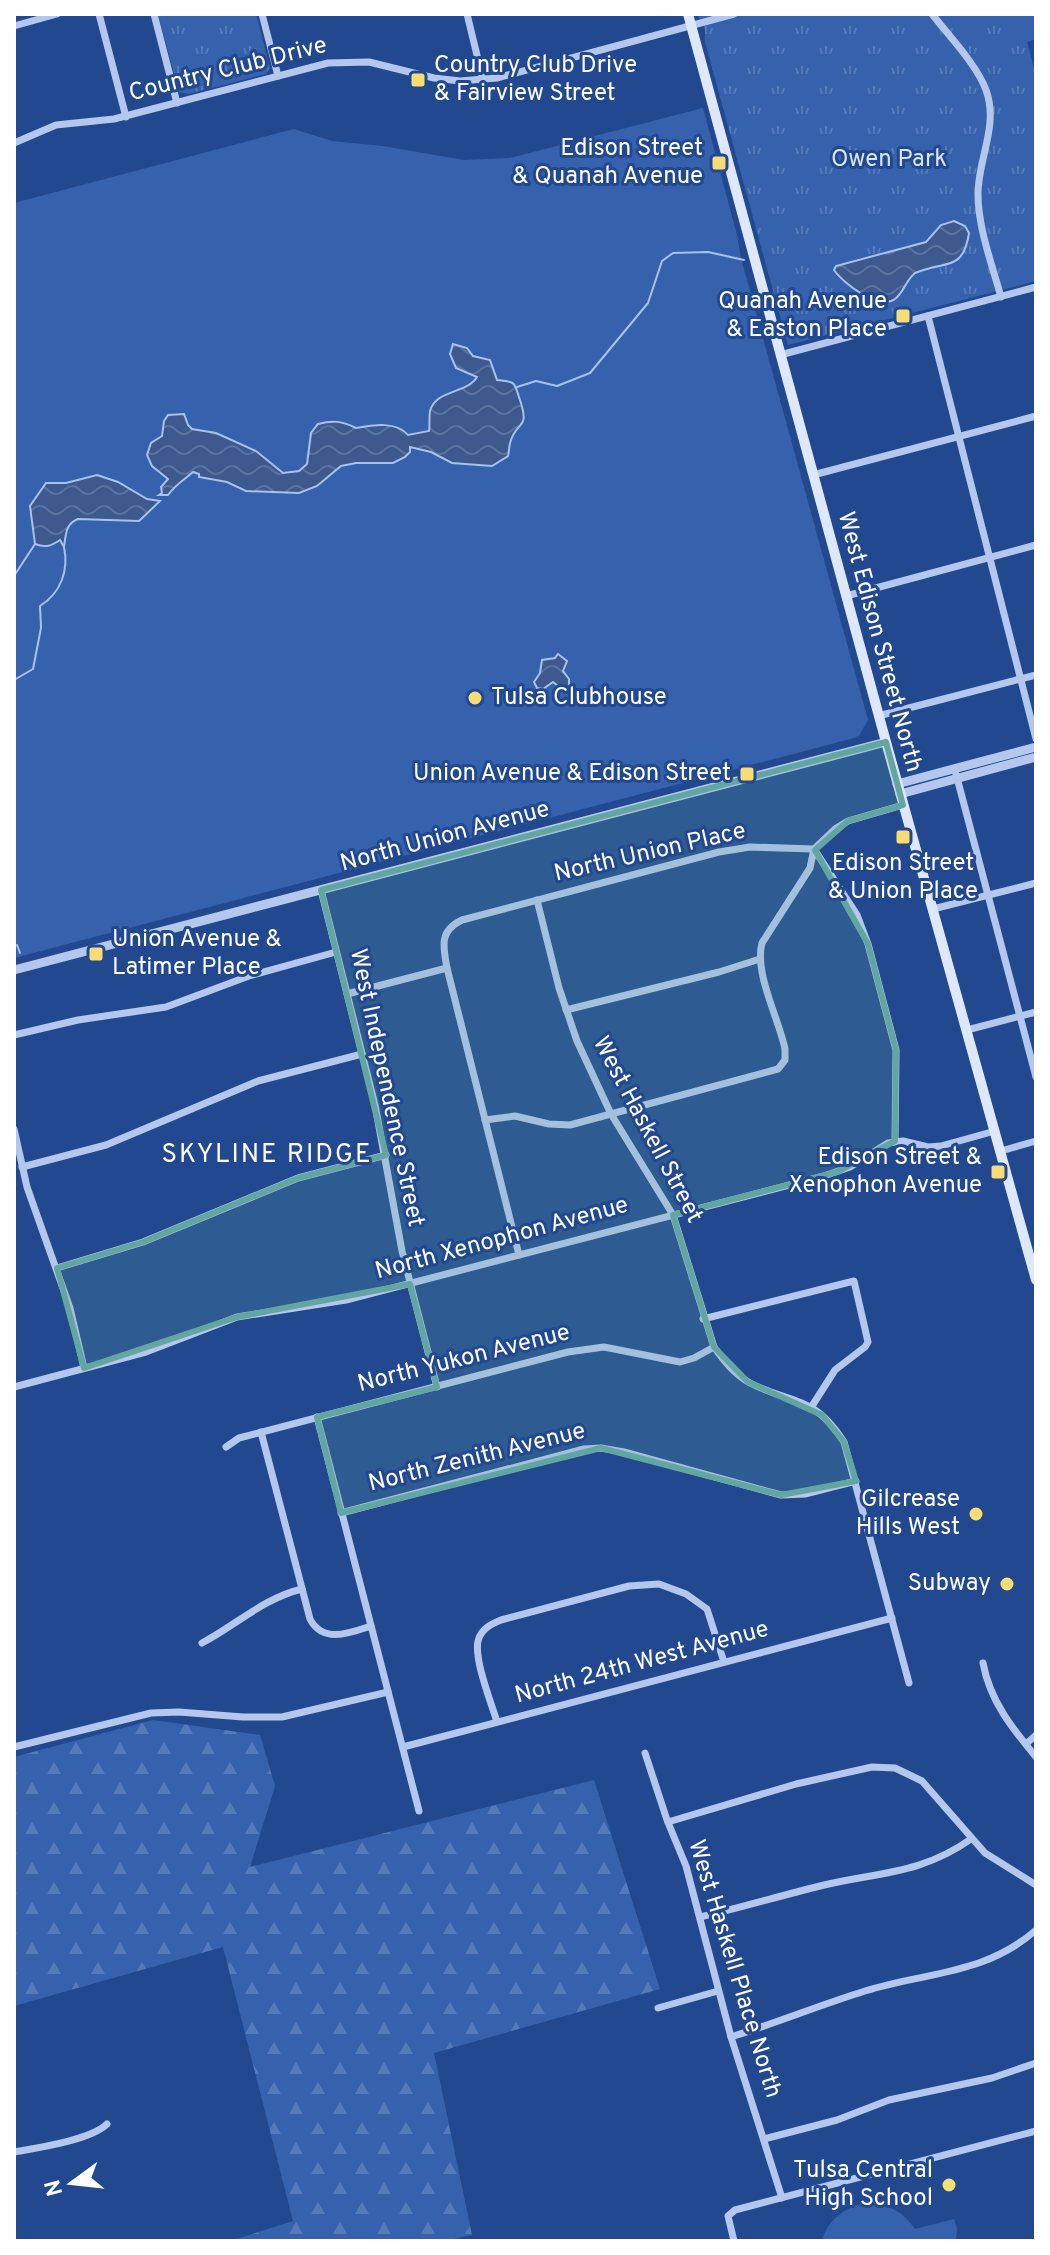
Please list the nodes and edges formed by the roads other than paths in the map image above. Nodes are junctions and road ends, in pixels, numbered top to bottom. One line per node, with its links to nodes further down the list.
1 (57, 14): 9 (street)
2 (99, 14): 14 (street)
3 (154, 14): 13 (street)
4 (262, 14): 11 (street)
5 (467, 14): 12 (street)
6 (688, 14): 10 (main road, West Edison Street North)
7 (734, 14): 10 (street, Country Club Drive)
8 (932, 14): 17 (street)
9 (14, 26)
10 (691, 27): 12 (street, Country Club Drive); 19 (main road, West Edison Street North)
11 (278, 76): 12 (street, Country Club Drive); 13 (street, Country Club Drive)
12 (483, 80)
13 (177, 103): 14 (street, Country Club Drive)
14 (126, 117): 15 (street, Country Club Drive)
15 (14, 143)
16 (1036, 287): 17 (street)
17 (1001, 297): 18 (street)
18 (928, 316): 19 (street); 21 (street)
19 (780, 355): 22 (main road, West Edison Street North)
20 (1036, 416): 21 (street)
21 (959, 436): 22 (street); 24 (street)
22 (813, 475): 25 (main road, West Edison Street North)
23 (1036, 545): 24 (street)
24 (990, 557): 25 (street); 27 (street)
25 (846, 596): 28 (main road, West Edison Street North)
26 (1036, 675): 27 (street)
27 (1021, 679): 28 (street); 29 (street)
28 (878, 716): 30 (main road, West Edison Street North)
29 (1036, 739)
30 (886, 742): 35 (main road, West Edison Street North); 38 (street, North Union Avenue)
31 (1036, 747): 33 (street)
32 (1036, 757): 34 (street)
33 (954, 768): 34 (street); 35 (street)
34 (957, 779): 35 (street); 39 (street)
35 (900, 794): 36 (street); 41 (main road, West Edison Street North)
36 (814, 849): 40 (street, North Union Place); 43 (street); 58 (street)
37 (1036, 883): 39 (street)
38 (321, 890): 42 (street, West Independence Street); 45 (street, North Union Avenue)
39 (989, 894): 41 (street); 49 (street)
40 (537, 900): 44 (street, North Union Place); 47 (street, West Haskell Street)
41 (933, 909): 50 (main road, West Edison Street North)
42 (336, 952): 46 (street, West Independence Street); 51 (street)
43 (760, 959): 47 (street); 54 (street)
44 (447, 968): 46 (street); 55 (street)
45 (14, 970)
46 (347, 994): 52 (street, West Independence Street)
47 (566, 1010): 54 (street, West Haskell Street)
48 (1036, 1012): 49 (street)
49 (1020, 1016): 50 (street); 53 (street)
50 (967, 1030): 57 (main road, West Edison Street North)
51 (14, 1035)
52 (362, 1054): 61 (street, West Independence Street); 62 (street)
53 (1036, 1077)
54 (611, 1114): 55 (street); 63 (street, West Haskell Street)
55 (485, 1120): 64 (street)
56 (14, 1129): 62 (street)
57 (995, 1131): 58 (street); 60 (main road, West Edison Street North)
58 (895, 1141): 63 (street, North Xenophon Avenue)
59 (1036, 1141): 60 (street)
60 (1001, 1151): 66 (main road, West Edison Street North)
61 (386, 1155): 65 (street); 67 (street, West Independence Street)
62 (22, 1167): 65 (street)
63 (673, 1215): 64 (street, North Xenophon Avenue); 68 (street, West Haskell Street)
64 (519, 1255): 67 (street, North Xenophon Avenue)
65 (57, 1268): 70 (street)
66 (1036, 1280)
67 (410, 1284): 70 (street, North Xenophon Avenue); 72 (street, West Independence Street)
68 (703, 1319): 69 (street, West Haskell Street); 73 (street)
69 (714, 1347): 72 (street, North Yukon Avenue); 73 (street, West Haskell Street)
70 (84, 1368): 71 (street, North Xenophon Avenue)
71 (14, 1387)
72 (437, 1387): 74 (street, North Yukon Avenue)
73 (812, 1406): 77 (street, West Haskell Street)
74 (317, 1417): 75 (street, North Yukon Avenue); 78 (street)
75 (261, 1432): 76 (street, North Yukon Avenue); 79 (street)
76 (226, 1447)
77 (856, 1481): 78 (street, North Zenith Avenue); 80 (street, West Haskell Street)
78 (341, 1513): 81 (street)
79 (302, 1589): 81 (street); 82 (street)
80 (892, 1618): 83 (street, North 24th West Avenue); 85 (street, West Haskell Street)
81 (371, 1626): 86 (street)
82 (202, 1643)
83 (724, 1662): 87 (street, North 24th West Avenue); 87 (street)
84 (983, 1663): 89 (street)
85 (909, 1683)
86 (388, 1692): 90 (street); 91 (street)
87 (497, 1722): 91 (street, North 24th West Avenue)
88 (1036, 1735): 89 (street)
89 (1026, 1744): 93 (street)
90 (14, 1747)
91 (403, 1747): 94 (street)
92 (645, 1753): 95 (street, West Haskell Place North)
93 (1036, 1757)
94 (419, 1811)
95 (668, 1822): 96 (street); 98 (street, West Haskell Place North)
96 (971, 1839): 97 (street); 98 (street)
97 (1036, 1885)
98 (700, 1917): 100 (street, West Haskell Place North)
99 (1036, 1930): 102 (street)
100 (718, 1991): 101 (street); 102 (street, West Haskell Place North)
101 (658, 2008)
102 (731, 2037): 106 (street, West Haskell Place North)
103 (1036, 2063): 106 (street)
104 (107, 2124): 107 (street)
105 (1036, 2131): 108 (street)
106 (764, 2139): 108 (street, West Haskell Place North)
107 (14, 2152)
108 (782, 2198): 109 (street)
109 (734, 2241)

